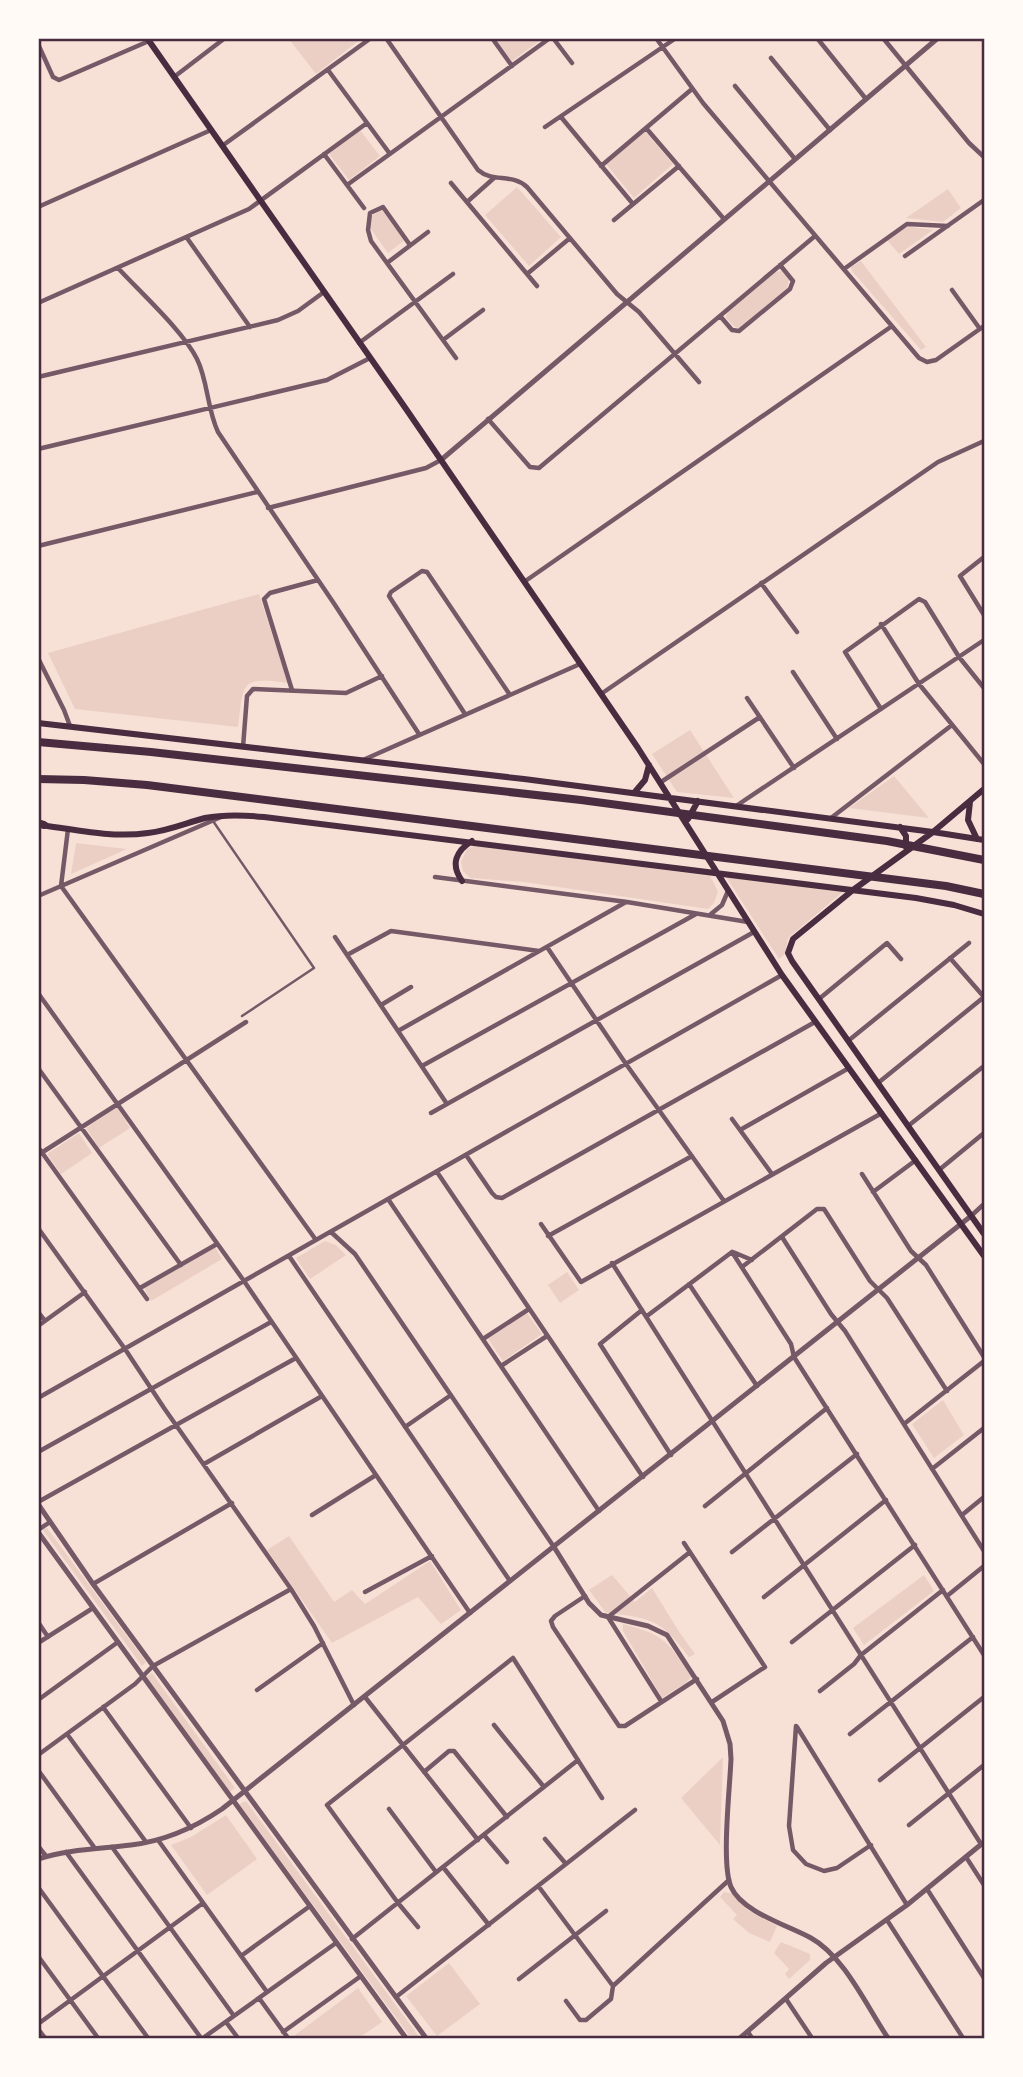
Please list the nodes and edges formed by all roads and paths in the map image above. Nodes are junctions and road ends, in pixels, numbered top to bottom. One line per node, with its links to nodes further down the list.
1 (225, 38): 19 (street)
2 (371, 38): 18 (street)
3 (386, 38): 23 (street)
4 (552, 38): 15 (street); 16 (street)
5 (656, 38): 13 (street)
6 (676, 38): 13 (street)
7 (817, 38): 22 (street)
8 (883, 38): 17 (street)
9 (938, 38): 17 (street)
10 (493, 39): 16 (street)
11 (148, 40): 12 (street); 19 (main road)
12 (38, 44)
13 (663, 47): 21 (street); 24 (street)
14 (771, 58): 29 (street)
15 (572, 63)
16 (512, 65): 23 (street)
17 (905, 66): 22 (street); 33 (street)
18 (328, 70): 25 (street); 30 (street)
19 (174, 77): 28 (main road)
20 (735, 86): 34 (street)
21 (692, 89): 27 (street); 38 (street)
22 (866, 99): 29 (street)
23 (441, 117): 32 (street); 37 (street)
24 (561, 117): 26 (street); 35 (street)
25 (367, 122): 31 (street); 32 (street)
26 (545, 127)
27 (646, 128): 35 (street); 36 (street)
28 (211, 130): 30 (main road); 45 (street)
29 (830, 130): 34 (street)
30 (222, 146): 41 (main road)
31 (324, 154): 40 (street); 41 (street)
32 (390, 154): 40 (street)
33 (985, 158)
34 (795, 159): 38 (street)
35 (601, 166): 44 (street)
36 (679, 166): 44 (street); 47 (street)
37 (494, 178): 43 (street); 53 (street)
38 (769, 181): 47 (street); 51 (street)
39 (451, 183): 43 (street)
40 (347, 185): 46 (street)
41 (260, 201): 52 (street); 64 (main road)
42 (985, 201): 49 (street)
43 (467, 202): 61 (street)
44 (633, 204): 48 (street)
45 (38, 207)
46 (364, 208)
47 (724, 219): 66 (street)
48 (614, 220)
49 (948, 226): 55 (street); 59 (street)
50 (428, 232): 54 (street)
51 (815, 236): 57 (street); 59 (street)
52 (187, 238): 58 (street); 71 (street)
53 (570, 238): 61 (street); 66 (street)
54 (411, 245): 56 (street); 56 (street)
55 (905, 257)
56 (387, 262): 65 (street)
57 (780, 265): 69 (street); 69 (street)
58 (118, 268): 67 (street); 74 (street)
59 (844, 269): 70 (street)
60 (453, 274): 65 (street)
61 (527, 274): 62 (street)
62 (537, 286)
63 (952, 290): 72 (street)
64 (324, 292): 71 (street); 75 (main road)
65 (415, 302): 73 (street); 75 (street)
66 (627, 302): 76 (street); 82 (street)
67 (38, 303)
68 (483, 310): 73 (street)
69 (720, 316): 76 (street)
70 (892, 326): 72 (street); 91 (street)
71 (250, 327): 74 (street)
72 (982, 328)
73 (443, 340): 78 (street)
74 (184, 342): 79 (street); 81 (street)
75 (359, 343): 77 (main road)
76 (675, 354): 80 (street); 82 (street)
77 (370, 358): 81 (street); 85 (main road)
78 (456, 358)
79 (38, 377)
80 (699, 382)
81 (209, 407): 84 (street); 86 (street)
82 (488, 419): 85 (street)
83 (985, 441): 92 (street)
84 (38, 449)
85 (440, 460): 87 (street); 91 (main road)
86 (257, 492): 87 (street); 88 (street)
87 (268, 508): 90 (street)
88 (38, 546)
89 (985, 557): 93 (street)
90 (318, 580): 101 (street); 104 (street)
91 (524, 582): 99 (main road)
92 (761, 583): 95 (street); 105 (street)
93 (985, 615)
94 (881, 624): 97 (street); 102 (street); 108 (street)
95 (797, 632)
96 (985, 640): 97 (street)
97 (959, 657): 102 (street); 103 (street)
98 (38, 658): 113 (street)
99 (580, 664): 105 (main road); 106 (street)
100 (793, 672): 115 (street)
101 (382, 676): 104 (street); 114 (street)
102 (919, 684): 108 (street); 112 (street)
103 (985, 688)
104 (292, 690): 117 (street)
105 (601, 694): 120 (main road)
106 (510, 695): 109 (street); 109 (street)
107 (747, 698): 110 (street)
108 (881, 709): 115 (street)
109 (465, 714): 114 (street)
110 (760, 717): 121 (street); 123 (street)
111 (38, 723): 113 (main road)
112 (952, 725): 119 (street); 131 (street)
113 (70, 727): 117 (main road)
114 (419, 734): 118 (street)
115 (836, 739): 121 (street)
116 (38, 742): 141 (highway)
117 (243, 747): 118 (main road)
118 (361, 761): 125 (main road)
119 (985, 764)
120 (649, 765): 123 (main road); 125 (main road)
121 (794, 768): 129 (street)
122 (38, 779): 148 (highway)
123 (661, 782): 126 (main road)
124 (985, 789): 127 (main road)
125 (635, 793): 126 (main road)
126 (671, 800): 128 (main road); 134 (main road)
127 (971, 800): 137 (main road); 138 (main road)
128 (696, 803): 129 (main road); 134 (main road)
129 (736, 806): 131 (main road)
130 (224, 816): 132 (street); 136 (main road); 139 (main road)
131 (831, 818): 135 (main road)
132 (213, 821): 145 (street); 170 (lane)
133 (40, 824): 136 (main road)
134 (687, 824): 142 (main road)
135 (900, 827): 137 (main road); 140 (main road)
136 (68, 829): 145 (street)
137 (933, 832): 138 (main road); 140 (main road)
138 (981, 840)
139 (472, 841): 142 (main road); 144 (main road)
140 (905, 852): 147 (main road)
141 (985, 860)
142 (717, 873): 146 (main road); 147 (main road)
143 (435, 877): 144 (street)
144 (461, 881): 150 (street)
145 (61, 886): 149 (street); 176 (street)
146 (728, 890): 153 (street); 154 (main road)
147 (853, 890): 152 (main road); 168 (main road)
148 (985, 894)
149 (38, 895)
150 (627, 902): 151 (street); 158 (street)
151 (698, 913): 153 (street); 164 (street)
152 (985, 914)
153 (711, 915): 154 (street)
154 (748, 922): 155 (main road)
155 (754, 932): 163 (main road); 171 (street)
156 (335, 937): 160 (street)
157 (969, 943): 161 (street)
158 (547, 947): 159 (street); 164 (street)
159 (540, 951): 160 (street); 174 (street)
160 (347, 955): 169 (street)
161 (950, 958): 167 (street); 175 (street)
162 (901, 959): 168 (street)
163 (782, 975): 172 (main road); 177 (street)
164 (572, 983): 171 (street); 178 (street)
165 (411, 987): 169 (street)
166 (38, 993): 183 (street)
167 (984, 997): 182 (street)
168 (819, 999): 175 (main road)
169 (381, 1005): 174 (street)
170 (242, 1016)
171 (597, 1020): 177 (street); 184 (street)
172 (815, 1022): 181 (main road); 185 (street)
173 (246, 1023): 176 (street)
174 (398, 1031): 178 (street)
175 (848, 1041): 182 (main road)
176 (186, 1061): 183 (street); 214 (street)
177 (626, 1064): 185 (street); 195 (street)
178 (422, 1066): 184 (street)
179 (985, 1066): 189 (street)
180 (38, 1068): 190 (street)
181 (849, 1068): 186 (main road); 191 (street)
182 (878, 1083): 189 (main road)
183 (119, 1104): 190 (street); 215 (street)
184 (447, 1104): 187 (street)
185 (659, 1109): 195 (street); 196 (street)
186 (883, 1112): 197 (main road); 200 (street)
187 (431, 1113)
188 (732, 1119): 191 (street)
189 (908, 1126): 198 (main road)
190 (82, 1128): 194 (street); 222 (street)
191 (740, 1130): 200 (street)
192 (985, 1133): 198 (street)
193 (38, 1147): 194 (street)
194 (41, 1154): 226 (street)
195 (466, 1155): 199 (street)
196 (692, 1156): 204 (street); 212 (street)
197 (916, 1159): 202 (street); 208 (main road)
198 (939, 1170): 206 (main road)
199 (437, 1172): 203 (street); 230 (street)
200 (772, 1174): 204 (street)
201 (862, 1174): 202 (street)
202 (873, 1192): 219 (street)
203 (388, 1199): 210 (street); 239 (street)
204 (724, 1201): 221 (street)
205 (985, 1204): 206 (street)
206 (971, 1216): 208 (street); 211 (main road)
207 (541, 1224): 212 (street)
208 (961, 1224): 218 (main road); 219 (street)
209 (38, 1228): 228 (street)
210 (331, 1232): 214 (street); 248 (street)
211 (985, 1234)
212 (548, 1236): 221 (street)
213 (782, 1237): 220 (street); 227 (street); 236 (street)
214 (316, 1240): 217 (street)
215 (217, 1244): 222 (street); 224 (street)
216 (732, 1252): 220 (street); 223 (street); 225 (street)
217 (289, 1256): 224 (street); 255 (street)
218 (985, 1256)
219 (919, 1258): 227 (street); 243 (street)
220 (752, 1260): 223 (street)
221 (612, 1263): 231 (street)
222 (181, 1265): 226 (street)
223 (742, 1268): 241 (street)
224 (244, 1281): 235 (street); 240 (street)
225 (690, 1284): 233 (street); 245 (street)
226 (140, 1289): 229 (street)
227 (879, 1290): 236 (street); 247 (street)
228 (85, 1292): 234 (street); 240 (street)
229 (148, 1299)
230 (529, 1309): 238 (street); 239 (street)
231 (642, 1310): 233 (street); 259 (street)
232 (38, 1312): 234 (street)
233 (646, 1316): 252 (street)
234 (45, 1321): 237 (street)
235 (271, 1322): 242 (street); 246 (street)
236 (838, 1322): 241 (street); 253 (street)
237 (38, 1326)
238 (547, 1336): 244 (street); 264 (street)
239 (483, 1339): 244 (street)
240 (125, 1349): 246 (street); 250 (street)
241 (794, 1357): 245 (street); 251 (street)
242 (296, 1358): 249 (street); 254 (street)
243 (985, 1359): 247 (street)
244 (501, 1366): 270 (street)
245 (757, 1387): 252 (street)
246 (151, 1389): 254 (street); 257 (street)
247 (947, 1391): 253 (street)
248 (451, 1395): 255 (street); 278 (street)
249 (322, 1396): 260 (street); 263 (street)
250 (38, 1398)
251 (827, 1408): 258 (street); 262 (street)
252 (713, 1421): 259 (street); 262 (street)
253 (904, 1424): 261 (street)
254 (176, 1425): 260 (street); 267 (street)
255 (405, 1427): 285 (street)
256 (985, 1428): 261 (street)
257 (38, 1452)
258 (857, 1454): 266 (street); 273 (street)
259 (671, 1455): 264 (street)
260 (204, 1464): 268 (street)
261 (932, 1469): 272 (street)
262 (747, 1473): 269 (street); 273 (street)
263 (376, 1475): 271 (street); 282 (street)
264 (643, 1477): 270 (street)
265 (985, 1497): 272 (street)
266 (886, 1500): 277 (street); 283 (street)
267 (38, 1503): 274 (street)
268 (232, 1503): 286 (street); 287 (street)
269 (705, 1506)
270 (599, 1511): 278 (street)
271 (312, 1515)
272 (962, 1515): 279 (street)
273 (775, 1518): 281 (street); 283 (street)
274 (50, 1522): 275 (street); 286 (street)
275 (38, 1531): 293 (street)
276 (684, 1543): 280 (street)
277 (915, 1545): 288 (street); 294 (street)
278 (554, 1547): 285 (street); 291 (street)
279 (985, 1551)
280 (690, 1552): 296 (street); 316 (street)
281 (732, 1552)
282 (432, 1556): 289 (street); 295 (street)
283 (804, 1564): 292 (street); 294 (street)
284 (985, 1566): 290 (street)
285 (510, 1581): 295 (street)
286 (93, 1584): 306 (street)
287 (291, 1590): 303 (street); 306 (street)
288 (943, 1590): 290 (street); 304 (street)
289 (365, 1592)
290 (947, 1596): 299 (street)
291 (585, 1597): 296 (street); 315 (street)
292 (764, 1597)
293 (93, 1608): 298 (street); 300 (street)
294 (833, 1610): 301 (street); 304 (street)
295 (470, 1613): 311 (street)
296 (608, 1617): 308 (street); 315 (street)
297 (38, 1622): 298 (street)
298 (48, 1637): 302 (street)
299 (973, 1637): 305 (street); 314 (street)
300 (118, 1642): 307 (street); 313 (street)
301 (792, 1642)
302 (38, 1643)
303 (323, 1643): 309 (street); 317 (street)
304 (861, 1655): 310 (street); 314 (street)
305 (985, 1655)
306 (153, 1666): 307 (street); 331 (street)
307 (142, 1676): 318 (street); 334 (street)
308 (697, 1679): 315 (street); 316 (street)
309 (257, 1690)
310 (820, 1690)
311 (365, 1697): 317 (street); 322 (street)
312 (985, 1697): 323 (street)
313 (38, 1700)
314 (891, 1701): 321 (street); 323 (street)
315 (661, 1702)
316 (712, 1702): 358 (street)
317 (354, 1706): 331 (street)
318 (103, 1707): 320 (street); 339 (street)
319 (494, 1725): 330 (street)
320 (67, 1734): 324 (street); 344 (street)
321 (850, 1734)
322 (403, 1745): 325 (street); 328 (street); 364 (street)
323 (920, 1748): 329 (street); 332 (street)
324 (38, 1755)
325 (578, 1760): 330 (street); 333 (street)
326 (985, 1765): 332 (street)
327 (38, 1770): 349 (street)
328 (424, 1772): 337 (street); 343 (street)
329 (880, 1780)
330 (544, 1787): 337 (street)
331 (244, 1792): 334 (street); 373 (street)
332 (949, 1793): 338 (street); 345 (street)
333 (602, 1798)
334 (233, 1801): 339 (street); 366 (street)
335 (389, 1809): 357 (street)
336 (635, 1810): 355 (street)
337 (507, 1816): 340 (street)
338 (909, 1825)
339 (191, 1828): 342 (street)
340 (484, 1835): 343 (street); 354 (street)
341 (545, 1839): 355 (street)
342 (158, 1840): 344 (street); 363 (street)
343 (478, 1840): 356 (street)
344 (146, 1842): 348 (street)
345 (983, 1843): 352 (street)
346 (871, 1845): 346 (street); 365 (street)
347 (38, 1846): 351 (street)
348 (111, 1846): 349 (street); 371 (street)
349 (94, 1847): 350 (street)
350 (65, 1851): 351 (street); 375 (street)
351 (46, 1856): 353 (street)
352 (966, 1857): 359 (street); 362 (street)
353 (38, 1859)
354 (507, 1862)
355 (566, 1864): 361 (street)
356 (443, 1867): 357 (street); 369 (street)
357 (436, 1872): 364 (street)
358 (729, 1880): 378 (street); 383 (street)
359 (985, 1885)
360 (38, 1886): 379 (street)
361 (539, 1887): 369 (street); 372 (street)
362 (928, 1889): 365 (street); 381 (street)
363 (204, 1903): 371 (street); 377 (street)
364 (398, 1903): 370 (street); 373 (street)
365 (907, 1905): 368 (street)
366 (310, 1906): 374 (street); 377 (street)
367 (606, 1911): 372 (street)
368 (887, 1920): 378 (street); 407 (street)
369 (489, 1925): 385 (street)
370 (418, 1927)
371 (170, 1928): 375 (street); 390 (street)
372 (574, 1936): 382 (street); 383 (street)
373 (352, 1939): 385 (street)
374 (336, 1942): 380 (street); 384 (street)
375 (138, 1951): 379 (street); 398 (street)
376 (38, 1956): 388 (street)
377 (241, 1956): 384 (street)
378 (834, 1956): 387 (street); 406 (street)
379 (104, 1976): 388 (street); 397 (street)
380 (361, 1976): 393 (street); 401 (street)
381 (985, 1978)
382 (519, 1979)
383 (612, 1986): 389 (street)
384 (267, 1992): 386 (street)
385 (396, 1997): 402 (street)
386 (259, 1998): 390 (street); 393 (street)
387 (786, 1999): 394 (street); 405 (street)
388 (71, 2001): 392 (street); 396 (street)
389 (566, 2001)
390 (234, 2016): 391 (street)
391 (226, 2022): 398 (street); 399 (street)
392 (38, 2027): 395 (street)
393 (284, 2032): 400 (street)
394 (748, 2032): 403 (street); 404 (street)
395 (46, 2039)
396 (98, 2039)
397 (148, 2039)
398 (202, 2039)
399 (238, 2039)
400 (288, 2039)
401 (406, 2039)
402 (426, 2039)
403 (740, 2039)
404 (752, 2039)
405 (812, 2039)
406 (888, 2039)
407 (963, 2039)

